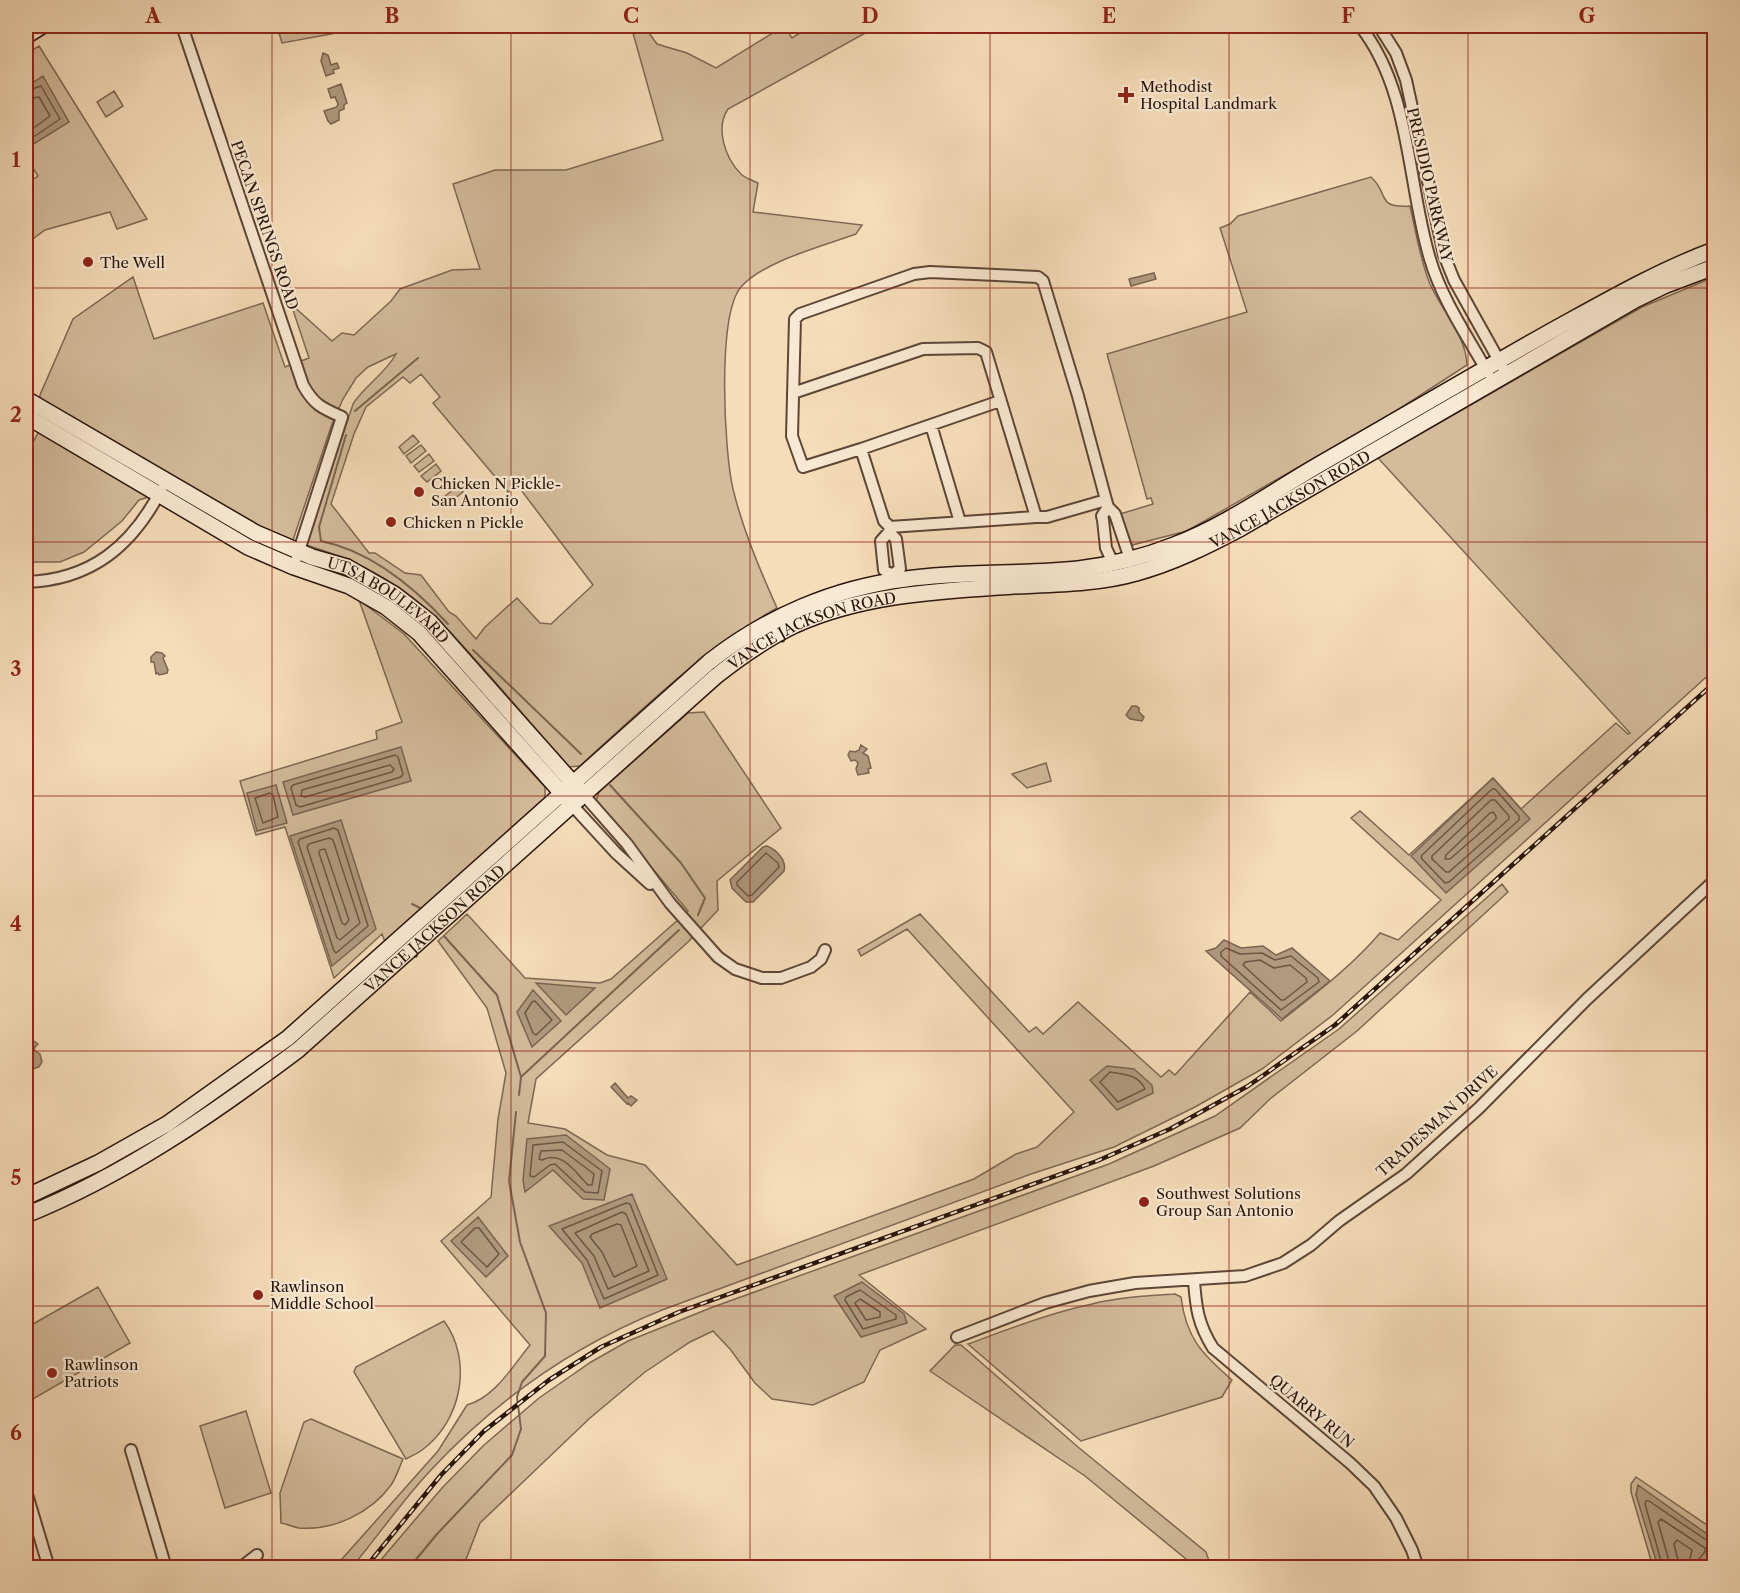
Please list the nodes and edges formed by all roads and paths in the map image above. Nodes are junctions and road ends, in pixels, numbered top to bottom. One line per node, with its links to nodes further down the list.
1 (42, 26): 5 (main road)
2 (182, 26): 27 (street, PECAN SPRINGS ROAD)
3 (1360, 26): 6 (street, PRESIDIO PARKWAY)
4 (1382, 28): 6 (street); 7 (street, PRESIDIO PARKWAY)
5 (26, 36)
6 (1372, 41): 8 (street, PRESIDIO PARKWAY)
7 (1431, 190): 8 (street); 11 (street, PRESIDIO PARKWAY)
8 (1416, 193): 11 (street, PRESIDIO PARKWAY)
9 (1714, 250): 11 (main road, VANCE JACKSON ROAD)
10 (1714, 267): 11 (main road, VANCE JACKSON ROAD)
11 (1496, 371): 28 (main road, VANCE JACKSON ROAD); 33 (main road, VANCE JACKSON ROAD)
12 (793, 393): 13 (street); 16 (street); 19 (street)
13 (1000, 401): 15 (street); 20 (street)
14 (27, 408): 17 (main road, UTSA BOULEVARD); 18 (main road, UTSA BOULEVARD)
15 (932, 425): 16 (street); 21 (street)
16 (861, 449): 23 (street)
17 (165, 480): 18 (street); 27 (main road, UTSA BOULEVARD)
18 (158, 494): 30 (main road, UTSA BOULEVARD); 32 (street)
19 (1107, 503): 20 (street); 22 (street); 24 (street)
20 (1036, 517): 21 (street)
21 (960, 522): 23 (street)
22 (1119, 527): 24 (street); 28 (street)
23 (889, 529): 25 (street); 26 (street)
24 (1104, 531): 29 (street)
25 (897, 547): 26 (street); 31 (street)
26 (881, 550): 31 (street)
27 (298, 552): 30 (street); 33 (main road, UTSA BOULEVARD)
28 (1130, 559): 29 (main road, VANCE JACKSON ROAD)
29 (1113, 562): 31 (main road, VANCE JACKSON ROAD)
30 (294, 567): 33 (main road, UTSA BOULEVARD)
31 (893, 578): 33 (main road, VANCE JACKSON ROAD)
32 (26, 582)
33 (573, 794): 35 (street, UTSA BOULEVARD); 36 (main road, VANCE JACKSON ROAD); 37 (main road, VANCE JACKSON ROAD)
34 (1714, 881): 38 (street, TRADESMAN DRIVE)
35 (825, 950)
36 (26, 1197)
37 (26, 1215)
38 (1194, 1281): 39 (street, TRADESMAN DRIVE); 46 (street, QUARRY RUN)
39 (957, 1337)
40 (130, 1450): 44 (street)
41 (26, 1491): 43 (street)
42 (257, 1556): 45 (street)
43 (49, 1568)
44 (166, 1568)
45 (240, 1568)
46 (1418, 1568)

